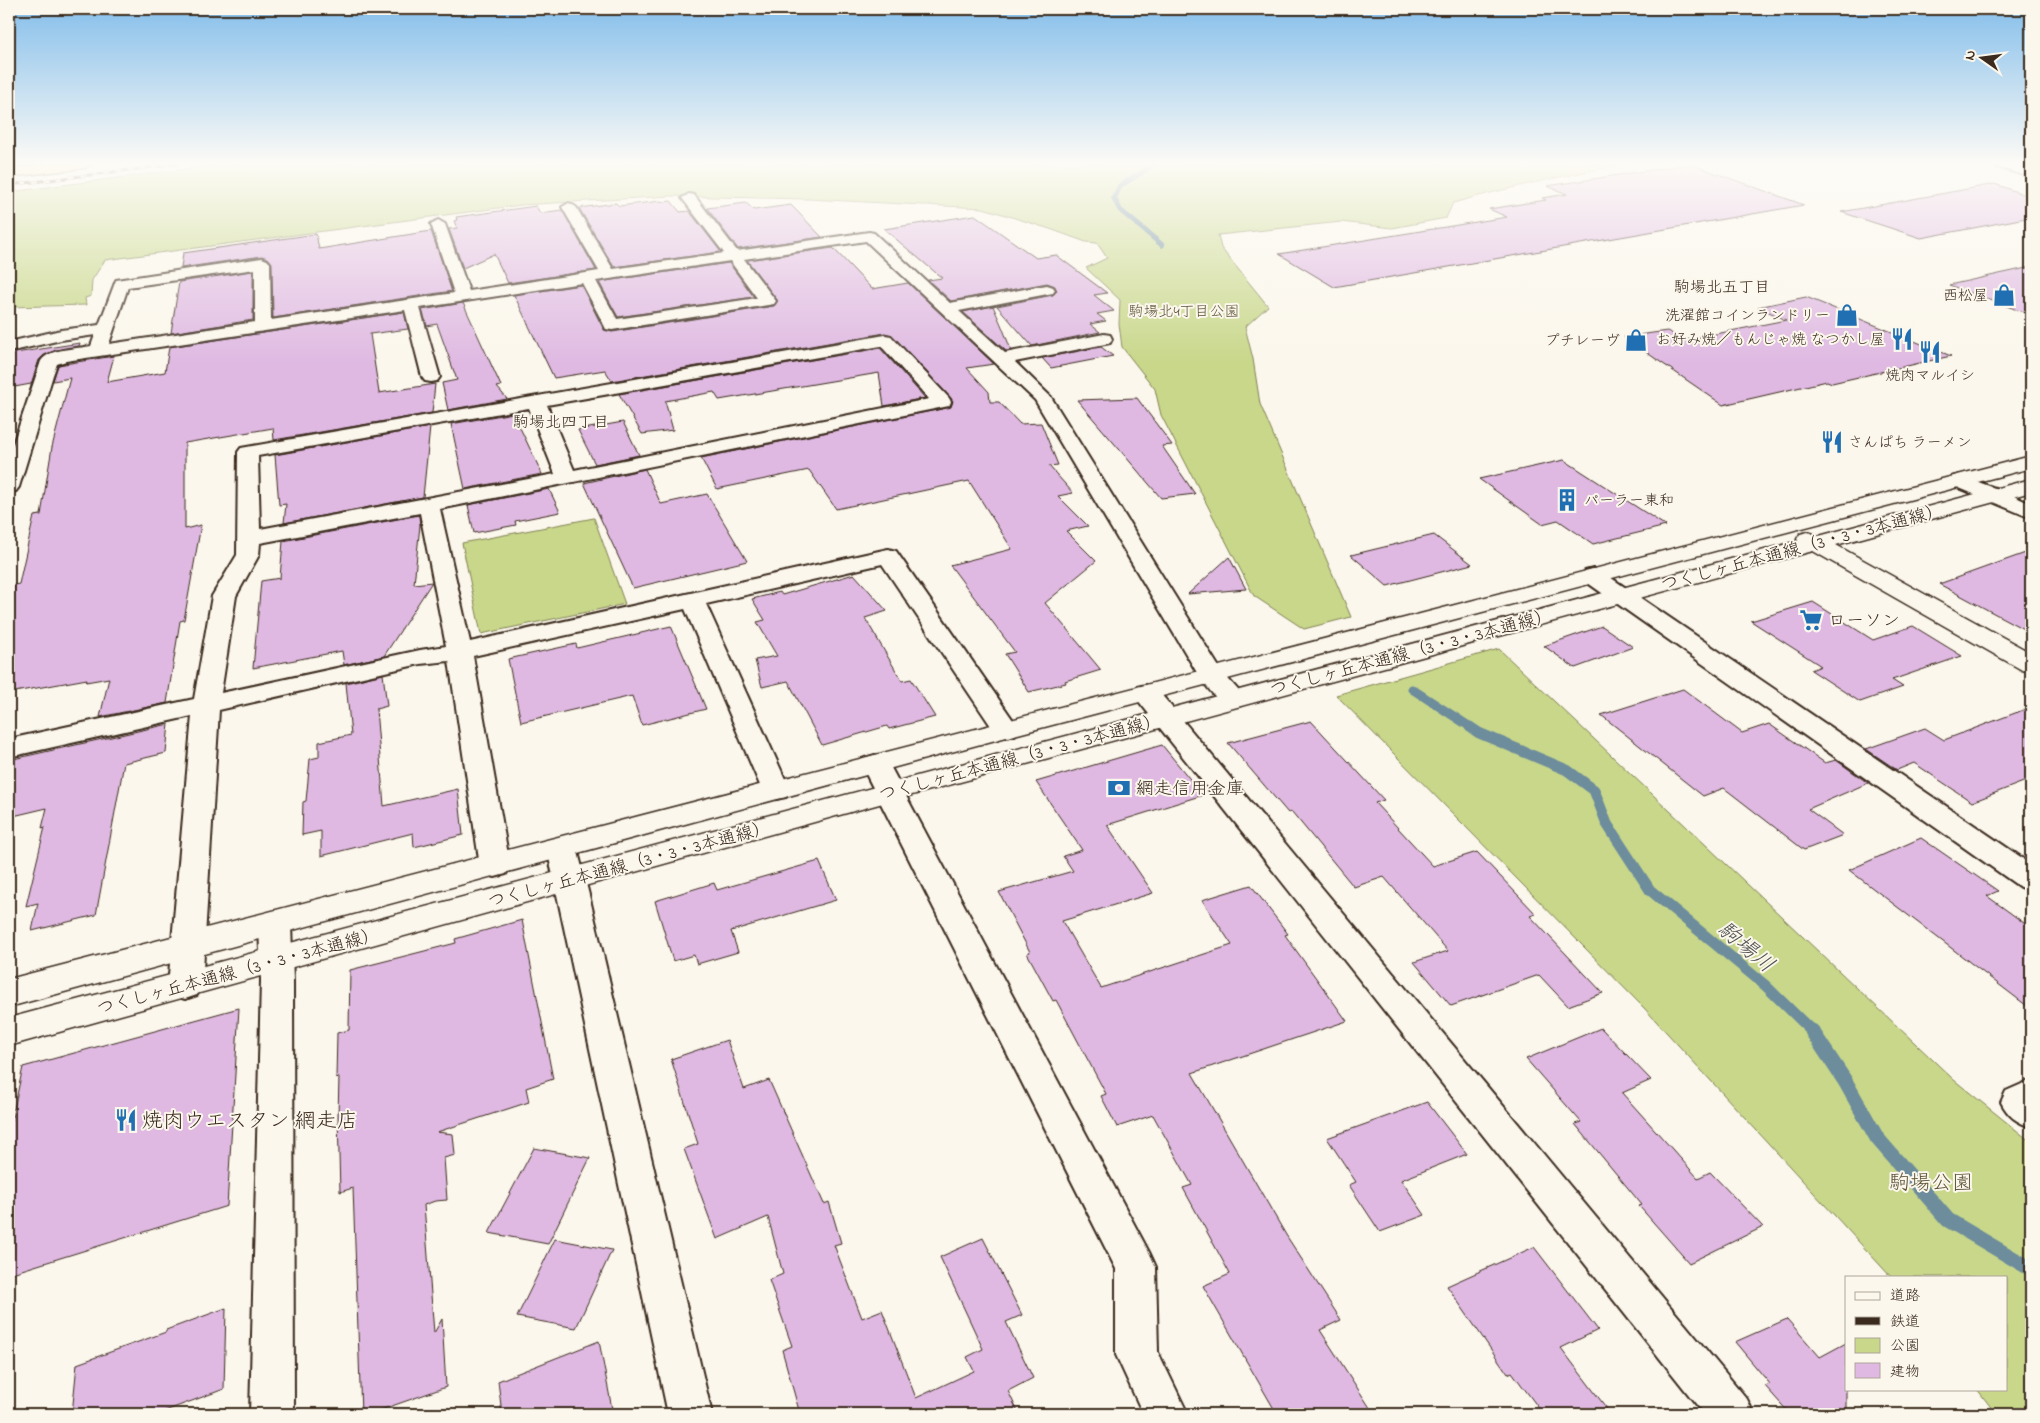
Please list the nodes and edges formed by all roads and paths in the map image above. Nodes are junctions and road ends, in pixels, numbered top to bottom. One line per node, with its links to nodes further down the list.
1 (440, 230): 8 (street)
2 (583, 230): 5 (street)
3 (716, 230): 4 (street)
4 (735, 254): 5 (street); 6 (street); 10 (street)
5 (608, 273): 6 (street)
6 (586, 277): 8 (street)
7 (1047, 290): 10 (street)
8 (463, 295): 9 (street)
9 (411, 303): 11 (street); 17 (street)
10 (947, 308): 16 (street)
11 (263, 325): 12 (street); 15 (street)
12 (106, 328): 14 (street); 15 (street)
13 (1104, 339): 16 (street)
14 (9, 347)
15 (99, 349): 23 (street)
16 (1003, 359): 35 (street)
17 (430, 377)
18 (536, 401): 20 (street); 20 (street); 28 (street)
19 (2031, 462): 21 (street, つくしヶ丘本通線（3・3・3本通線）)
20 (566, 476): 25 (street)
21 (1959, 481): 24 (street); 27 (street, つくしヶ丘本通線（3・3・3本通線）)
22 (2031, 485): 24 (street, つくしヶ丘本通線（3・3・3本通線）)
23 (9, 487)
24 (1996, 495): 26 (street); 29 (street, つくしヶ丘本通線（3・3・3本通線）)
25 (430, 505): 28 (street); 33 (street)
26 (2031, 512)
27 (1786, 527): 29 (street); 30 (street, つくしヶ丘本通線（3・3・3本通線）)
28 (249, 538): 37 (street)
29 (1816, 544): 31 (street, つくしヶ丘本通線（3・3・3本通線）); 34 (street)
30 (1593, 576): 31 (street); 35 (street, つくしヶ丘本通線（3・3・3本通線）)
31 (1622, 595): 36 (street, つくしヶ丘本通線（3・3・3本通線）); 45 (street)
32 (693, 600): 33 (street); 39 (street); 42 (street)
33 (460, 652): 37 (street); 44 (street)
34 (2031, 664)
35 (1212, 676): 36 (street); 38 (street, つくしヶ丘本通線（3・3・3本通線）)
36 (1233, 699): 38 (street, つくしヶ丘本通線（3・3・3本通線）)
37 (206, 705): 40 (street); 47 (street)
38 (1156, 705): 39 (street, つくしヶ丘本通線（3・3・3本通線）); 41 (street, つくしヶ丘本通線（3・3・3本通線）); 57 (street)
39 (1006, 729): 41 (street, つくしヶ丘本通線（3・3・3本通線）)
40 (9, 748)
41 (883, 778): 42 (street, つくしヶ丘本通線（3・3・3本通線）); 43 (street, つくしヶ丘本通線（3・3・3本通線）); 56 (street)
42 (776, 790): 43 (street, つくしヶ丘本通線（3・3・3本通線）)
43 (566, 864): 44 (street, つくしヶ丘本通線（3・3・3本通線）); 48 (street, つくしヶ丘本通線（3・3・3本通線）); 55 (street)
44 (495, 866): 46 (street, つくしヶ丘本通線（3・3・3本通線）)
45 (2031, 879)
46 (275, 924): 47 (street, つくしヶ丘本通線（3・3・3本通線）); 48 (street)
47 (189, 947): 49 (street); 50 (street, つくしヶ丘本通線（3・3・3本通線）)
48 (276, 961): 49 (street, つくしヶ丘本通線（3・3・3本通線）); 54 (street)
49 (185, 986): 51 (street, つくしヶ丘本通線（3・3・3本通線）)
50 (9, 993)
51 (9, 1032)
52 (2031, 1095): 53 (street)
53 (2031, 1112)
54 (272, 1414)
55 (690, 1414)
56 (1166, 1414)
57 (1732, 1414)

